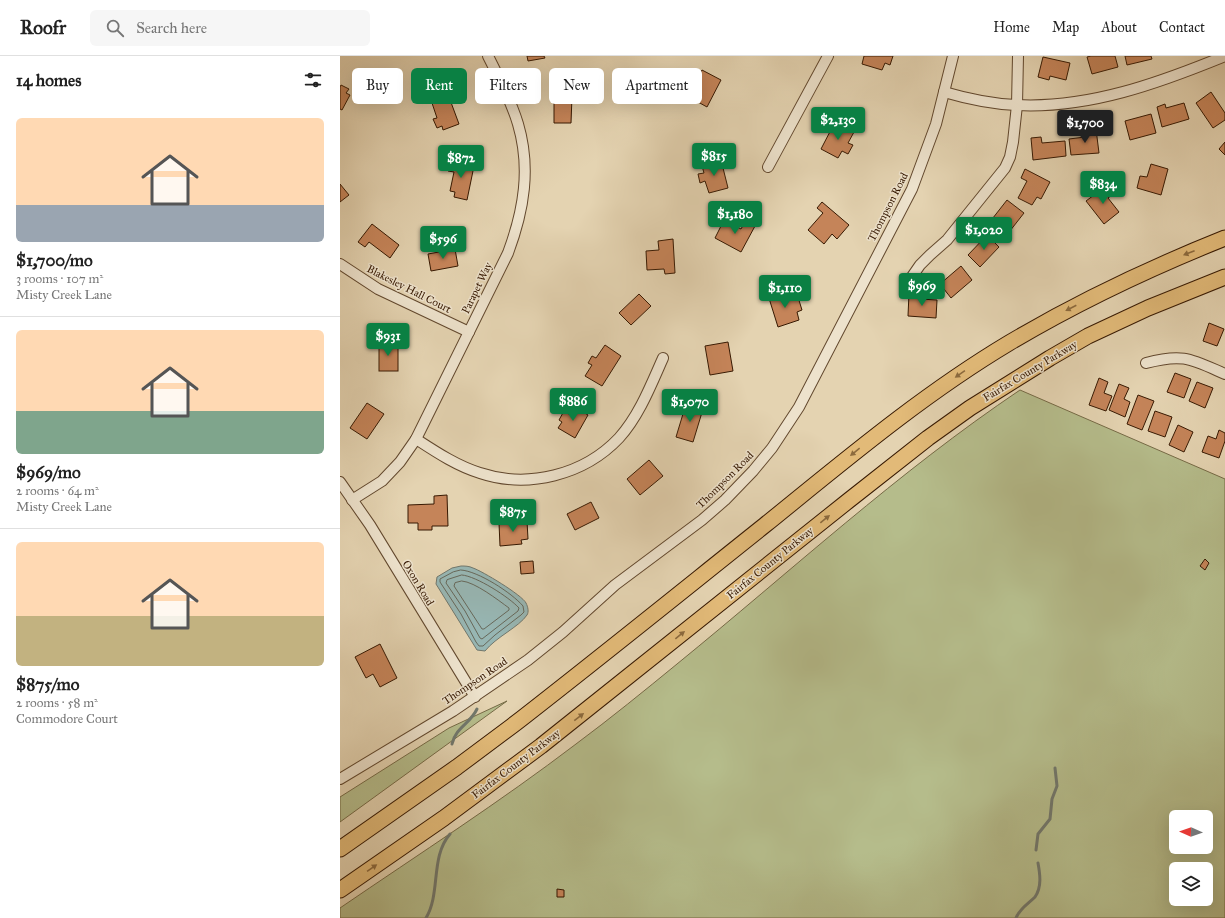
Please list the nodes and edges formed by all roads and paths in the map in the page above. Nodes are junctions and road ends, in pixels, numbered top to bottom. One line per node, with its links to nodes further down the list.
1 (488, 56): 13 (street, Parapet Way)
2 (828, 56): 8 (street)
3 (953, 56): 6 (street, Thompson Road)
4 (1018, 56): 7 (street)
5 (1218, 57): 7 (street)
6 (944, 92): 7 (street); 20 (street, Thompson Road)
7 (1017, 105): 11 (street)
8 (768, 167)
9 (1225, 238): 22 (highway, one-way to 22)
10 (340, 264): 13 (street, Blakesley Hall Court)
11 (911, 278)
12 (1225, 278): 23 (highway, Fairfax County Parkway, one-way to 12)
13 (469, 332): 17 (street, Parapet Way)
14 (663, 358): 17 (street)
15 (1146, 363): 16 (street)
16 (1225, 374)
17 (416, 439): 19 (street, Parapet Way)
18 (340, 482): 19 (street, Oxon Road)
19 (352, 500): 20 (street, Oxon Road)
20 (474, 696): 21 (street, Thompson Road)
21 (340, 779)
22 (340, 849)
23 (340, 890)

